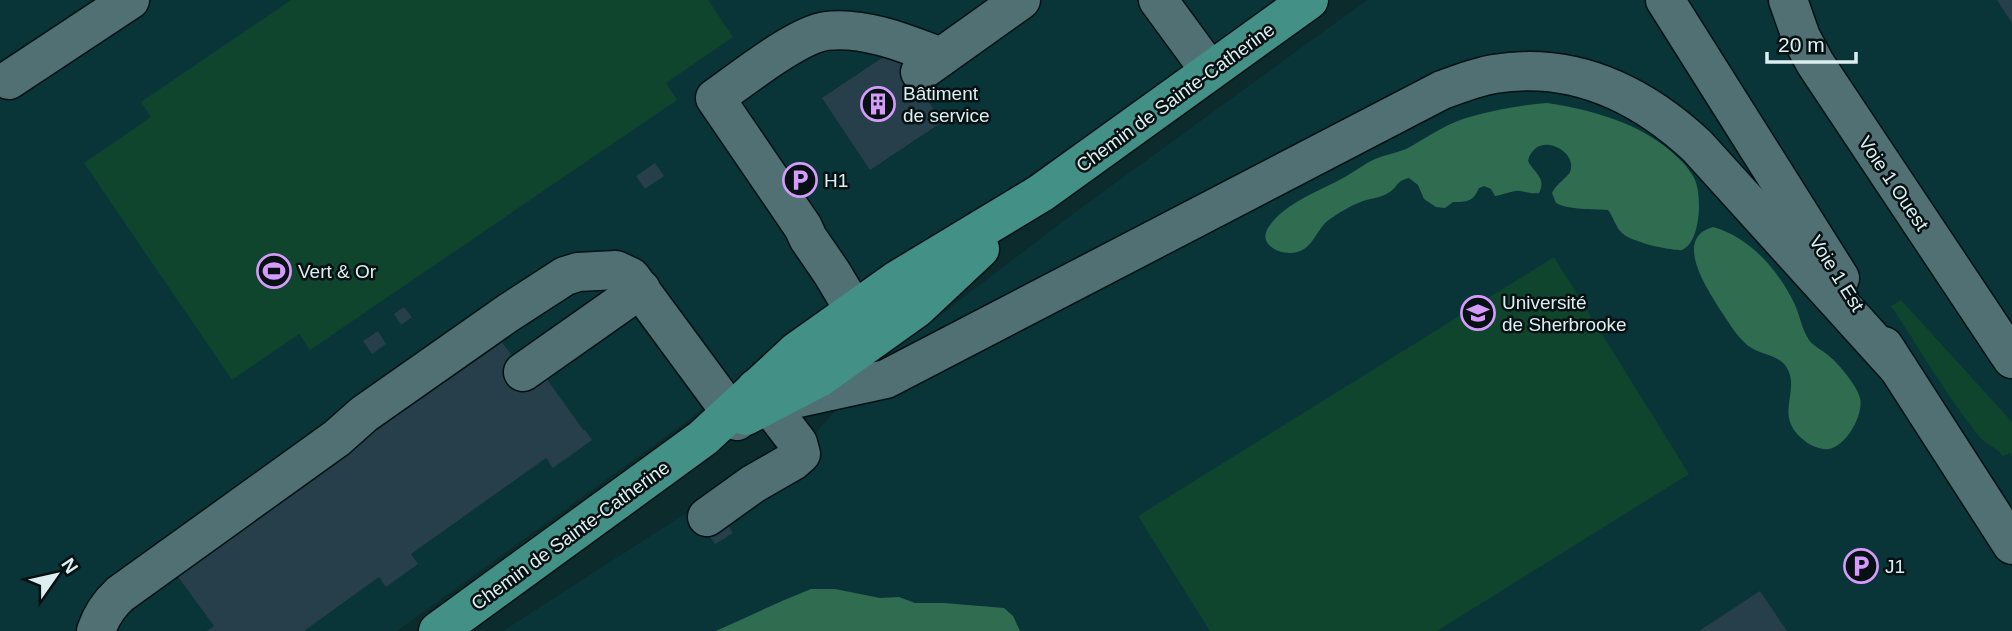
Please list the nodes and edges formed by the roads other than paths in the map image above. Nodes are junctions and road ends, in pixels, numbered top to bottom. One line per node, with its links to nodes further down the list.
1 (130, 0): 8 (lane)
2 (1021, 0): 11 (lane)
3 (1158, 0): 7 (lane)
4 (1309, 0): 7 (main road, Chemin de Sainte-Catherine)
5 (1665, 0): 13 (lane, Voie 1 Est)
6 (1788, 0): 12 (lane, Voie 1 Ouest)
7 (1210, 71): 9 (main road, Chemin de Sainte-Catherine)
8 (9, 80)
9 (1041, 193): 11 (main road, Chemin de Sainte-Catherine); 15 (main road, Chemin de Sainte-Catherine)
10 (641, 289): 14 (lane); 15 (lane); 18 (lane)
11 (854, 310): 15 (main road, Chemin de Sainte-Catherine)
12 (2012, 359)
13 (1898, 368): 15 (lane); 17 (lane, Voie 1 Est)
14 (523, 372)
15 (748, 406): 16 (lane); 19 (main road, Chemin de Sainte-Catherine)
16 (707, 517)
17 (2012, 545)
18 (96, 631)
19 (438, 631)

